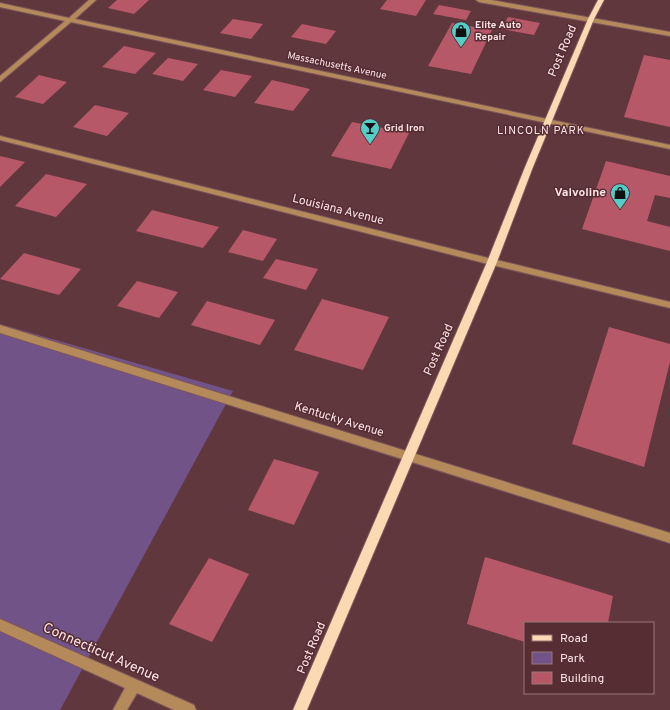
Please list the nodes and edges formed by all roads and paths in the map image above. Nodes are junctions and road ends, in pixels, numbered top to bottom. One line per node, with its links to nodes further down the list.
1 (93, 0): 8 (street)
2 (479, 0): 6 (street)
3 (523, 0): 6 (street)
4 (601, 0): 7 (main road, Post Road)
5 (0, 5): 8 (street, Massachusetts Avenue)
6 (545, 12): 7 (street)
7 (591, 19): 9 (street); 11 (main road, Post Road)
8 (71, 20): 10 (street); 11 (street, Massachusetts Avenue)
9 (670, 34)
10 (0, 80)
11 (548, 122): 13 (street, Massachusetts Avenue); 14 (main road, Post Road)
12 (0, 138): 14 (street, Louisiana Avenue)
13 (670, 147)
14 (492, 262): 15 (street, Louisiana Avenue); 17 (main road, Post Road)
15 (670, 305)
16 (0, 329): 17 (street, Kentucky Avenue)
17 (408, 455): 18 (street, Kentucky Avenue); 23 (main road, Post Road)
18 (670, 538)
19 (0, 625): 20 (street, Connecticut Avenue)
20 (134, 685): 21 (street); 22 (street, Connecticut Avenue)
21 (120, 710)
22 (190, 710)
23 (300, 710)

